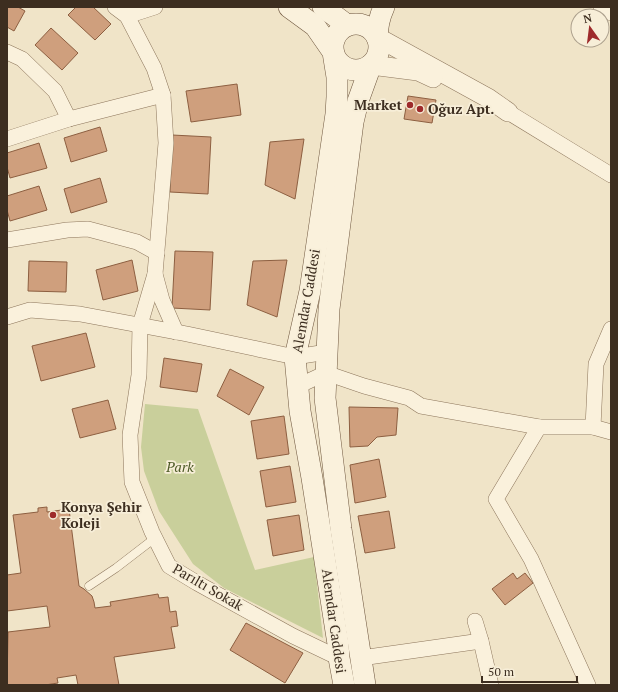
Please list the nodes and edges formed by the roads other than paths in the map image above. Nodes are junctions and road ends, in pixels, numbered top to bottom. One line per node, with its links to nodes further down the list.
1 (115, 7): 9 (street)
2 (155, 7): 9 (street)
3 (289, 7): 13 (main road, Alemdar Caddesi)
4 (323, 7): 10 (main road)
5 (361, 7): 10 (main road)
6 (384, 7): 11 (main road)
7 (601, 7): 8 (street)
8 (611, 13)
9 (127, 16): 15 (street)
10 (347, 25): 11 (main road); 13 (main road)
11 (378, 37): 14 (main road); 16 (street)
12 (7, 52): 18 (street)
13 (333, 52): 14 (main road); 29 (main road, Alemdar Caddesi)
14 (371, 65): 16 (street); 28 (main road, Alemdar Caddesi)
15 (163, 95): 18 (street); 22 (street)
16 (488, 98): 17 (street)
17 (508, 112): 20 (street)
18 (70, 119): 19 (street)
19 (7, 139)
20 (611, 175)
21 (7, 240): 22 (street)
22 (157, 253): 23 (street)
23 (155, 274): 25 (street, Parıltı Sokak); 27 (street)
24 (7, 317): 25 (street)
25 (140, 325): 27 (street); 35 (street, Parıltı Sokak)
26 (611, 329): 33 (street)
27 (176, 332): 29 (street)
28 (327, 352): 29 (street); 30 (main road, Alemdar Caddesi)
29 (295, 356): 31 (main road, Alemdar Caddesi)
30 (326, 373): 31 (street); 32 (street); 40 (main road, Alemdar Caddesi)
31 (298, 386): 39 (main road, Alemdar Caddesi)
32 (539, 427): 33 (street); 44 (street)
33 (592, 427): 34 (street)
34 (611, 432)
35 (155, 538): 36 (lane); 39 (street, Parıltı Sokak)
36 (89, 586)
37 (475, 621): 38 (street)
38 (481, 641): 40 (street); 43 (street)
39 (339, 658): 41 (main road, Alemdar Caddesi)
40 (361, 658): 42 (main road, Alemdar Caddesi)
41 (344, 685)
42 (365, 685)
43 (492, 685)
44 (588, 685)

